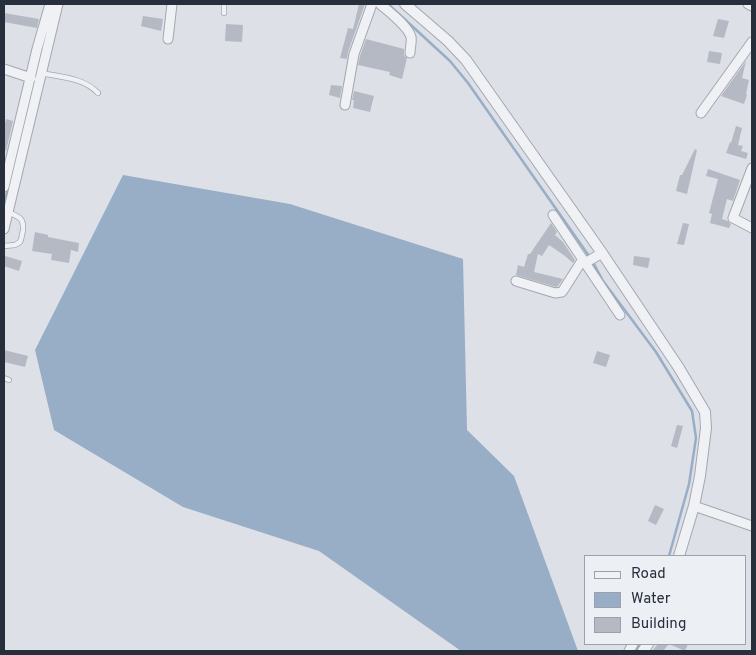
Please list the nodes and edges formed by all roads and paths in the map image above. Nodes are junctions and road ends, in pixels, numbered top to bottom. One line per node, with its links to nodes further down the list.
1 (50, 4): 16 (street)
2 (58, 4): 15 (street)
3 (172, 4): 11 (street)
4 (224, 4): 10 (lane)
5 (372, 4): 18 (street)
6 (380, 4): 13 (street)
7 (405, 4): 27 (street)
8 (748, 4): 9 (street)
9 (752, 6)
10 (224, 13)
11 (168, 39)
12 (752, 42): 19 (street)
13 (410, 53)
14 (4, 69): 16 (street)
15 (42, 73): 17 (lane); 22 (street)
16 (31, 78): 21 (street)
17 (98, 93)
18 (345, 105)
19 (701, 113)
20 (752, 168): 24 (street)
21 (4, 187)
22 (6, 212): 25 (street); 26 (lane)
23 (553, 215): 28 (street)
24 (752, 228)
25 (4, 229)
26 (4, 246)
27 (602, 252): 28 (street); 31 (street)
28 (584, 261): 29 (street); 30 (street)
29 (516, 281)
30 (620, 315)
31 (694, 506): 32 (street); 33 (street)
32 (752, 526)
33 (679, 555)

